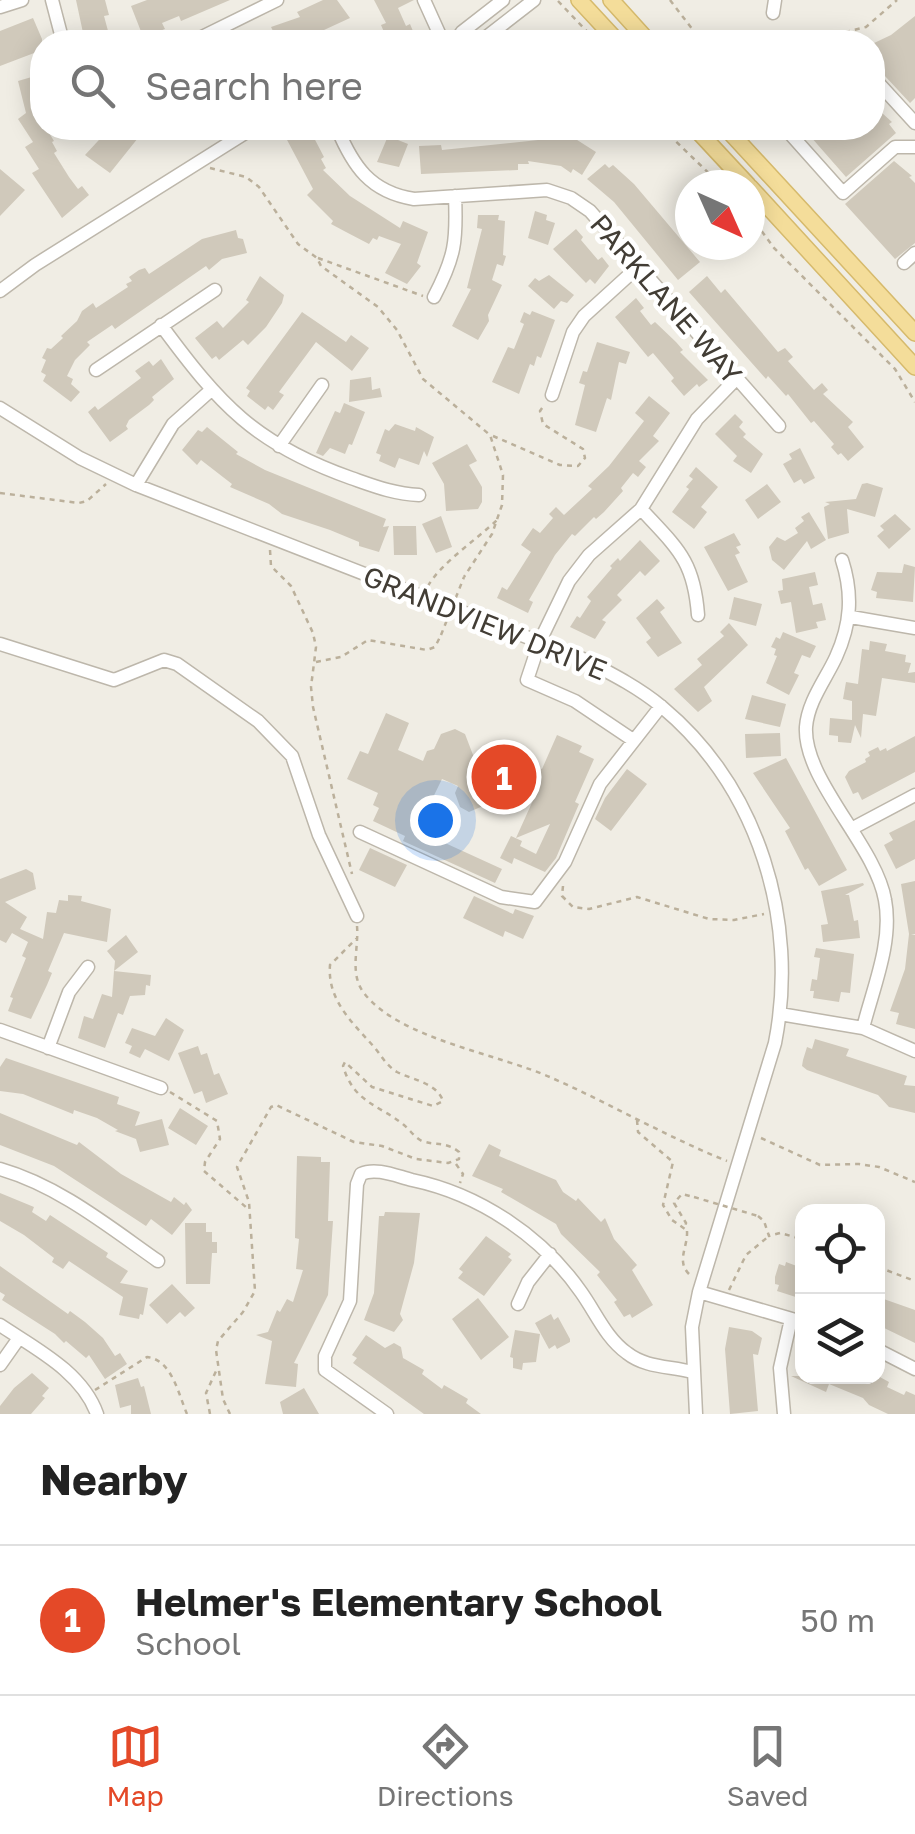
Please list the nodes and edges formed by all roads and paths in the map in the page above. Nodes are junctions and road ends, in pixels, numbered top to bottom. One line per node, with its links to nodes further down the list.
1 (22, 0): 12 (street)
2 (52, 0): 13 (street)
3 (277, 0): 14 (street)
4 (424, 0): 15 (street)
5 (503, 0): 16 (street)
6 (534, 0): 17 (street)
7 (579, 0): 19 (main road)
8 (611, 0): 20 (main road)
9 (670, 0): 21 (path)
10 (897, 0): 22 (path)
11 (558, 2): 18 (path)
12 (0, 7)
13 (61, 30)
14 (216, 30)
15 (438, 30)
16 (465, 30)
17 (495, 30)
18 (585, 30)
19 (607, 30)
20 (638, 30)
21 (693, 30)
22 (854, 30)
23 (885, 90): 24 (street)
24 (915, 122)
25 (232, 140): 32 (street)
26 (342, 140): 35 (street, PARKLANE WAY)
27 (674, 140): 33 (path)
28 (706, 140): 34 (main road)
29 (737, 140): 46 (main road)
30 (796, 140): 31 (street)
31 (915, 148)
32 (200, 158): 39 (path); 43 (street)
33 (705, 170)
34 (734, 170)
35 (455, 196): 41 (street, PARKLANE WAY); 44 (street)
36 (765, 203): 47 (main road)
37 (765, 236): 53 (path)
38 (915, 253): 40 (street)
39 (317, 258): 44 (path); 57 (path)
40 (904, 263)
41 (639, 266): 49 (street, PARKLANE WAY); 52 (street)
42 (216, 290): 45 (street)
43 (0, 292)
44 (434, 297)
45 (161, 325): 48 (street); 51 (street)
46 (915, 333)
47 (915, 366)
48 (96, 370)
49 (736, 379): 56 (street, PARKLANE WAY); 63 (street)
50 (322, 385): 58 (street)
51 (210, 391): 58 (street); 60 (street)
52 (552, 395)
53 (915, 402)
54 (0, 408): 59 (street, GRANDVIEW DRIVE)
55 (540, 411): 57 (path)
56 (779, 426)
57 (490, 434): 64 (path)
58 (278, 446): 62 (street)
59 (112, 474): 60 (street, GRANDVIEW DRIVE); 61 (path)
60 (136, 485): 65 (street, GRANDVIEW DRIVE)
61 (0, 493)
62 (418, 495)
63 (641, 509): 68 (street); 71 (street)
64 (498, 519): 67 (path); 73 (path, bridge)
65 (274, 538): 67 (street, GRANDVIEW DRIVE); 73 (path)
66 (842, 560): 69 (street)
67 (424, 596): 71 (street, GRANDVIEW DRIVE)
68 (698, 615)
69 (850, 617): 70 (street); 77 (street)
70 (915, 628)
71 (540, 641): 74 (street, GRANDVIEW DRIVE); 75 (street)
72 (0, 644): 82 (street)
73 (314, 662): 80 (path)
74 (661, 706): 75 (street); 81 (street, GRANDVIEW DRIVE)
75 (633, 740): 79 (street)
76 (915, 796): 77 (street)
77 (851, 829): 86 (street)
78 (360, 832): 79 (street)
79 (558, 871): 81 (path)
80 (354, 882)
81 (778, 912): 85 (street, GRANDVIEW DRIVE)
82 (356, 916): 83 (path)
83 (358, 938): 91 (path); 93 (path)
84 (88, 967): 88 (street)
85 (780, 1014): 86 (street); 92 (street, GRANDVIEW DRIVE)
86 (863, 1028): 89 (street)
87 (0, 1030): 88 (street)
88 (48, 1048): 90 (street)
89 (915, 1052)
90 (160, 1088): 98 (path)
91 (638, 1118): 94 (path); 99 (path)
92 (748, 1134): 94 (street, GRANDVIEW DRIVE); 96 (path)
93 (455, 1162): 97 (path); 98 (path)
94 (738, 1165): 105 (street, GRANDVIEW DRIVE)
95 (0, 1168): 103 (street)
96 (915, 1182)
97 (456, 1193): 102 (street); 124 (street)
98 (248, 1209): 116 (path)
99 (687, 1229): 100 (path, bridge); 105 (path)
100 (769, 1236): 101 (path); 108 (path)
101 (795, 1237)
102 (550, 1254): 109 (street); 118 (street)
103 (158, 1261)
104 (885, 1270): 106 (path)
105 (703, 1278): 107 (street, GRANDVIEW DRIVE)
106 (915, 1281)
107 (699, 1292): 108 (street); 118 (street, GRANDVIEW DRIVE)
108 (729, 1301): 110 (street)
109 (518, 1304)
110 (795, 1320)
111 (0, 1325): 113 (street)
112 (795, 1327): 126 (street)
113 (20, 1338): 115 (street); 119 (street)
114 (885, 1354): 117 (street)
115 (0, 1365)
116 (217, 1369): 122 (path); 123 (path)
117 (915, 1369)
118 (692, 1372): 125 (street, GRANDVIEW DRIVE)
119 (90, 1393): 120 (street); 121 (path)
120 (97, 1414)
121 (187, 1414)
122 (210, 1414)
123 (230, 1414)
124 (386, 1414)
125 (696, 1414)
126 (784, 1414)

